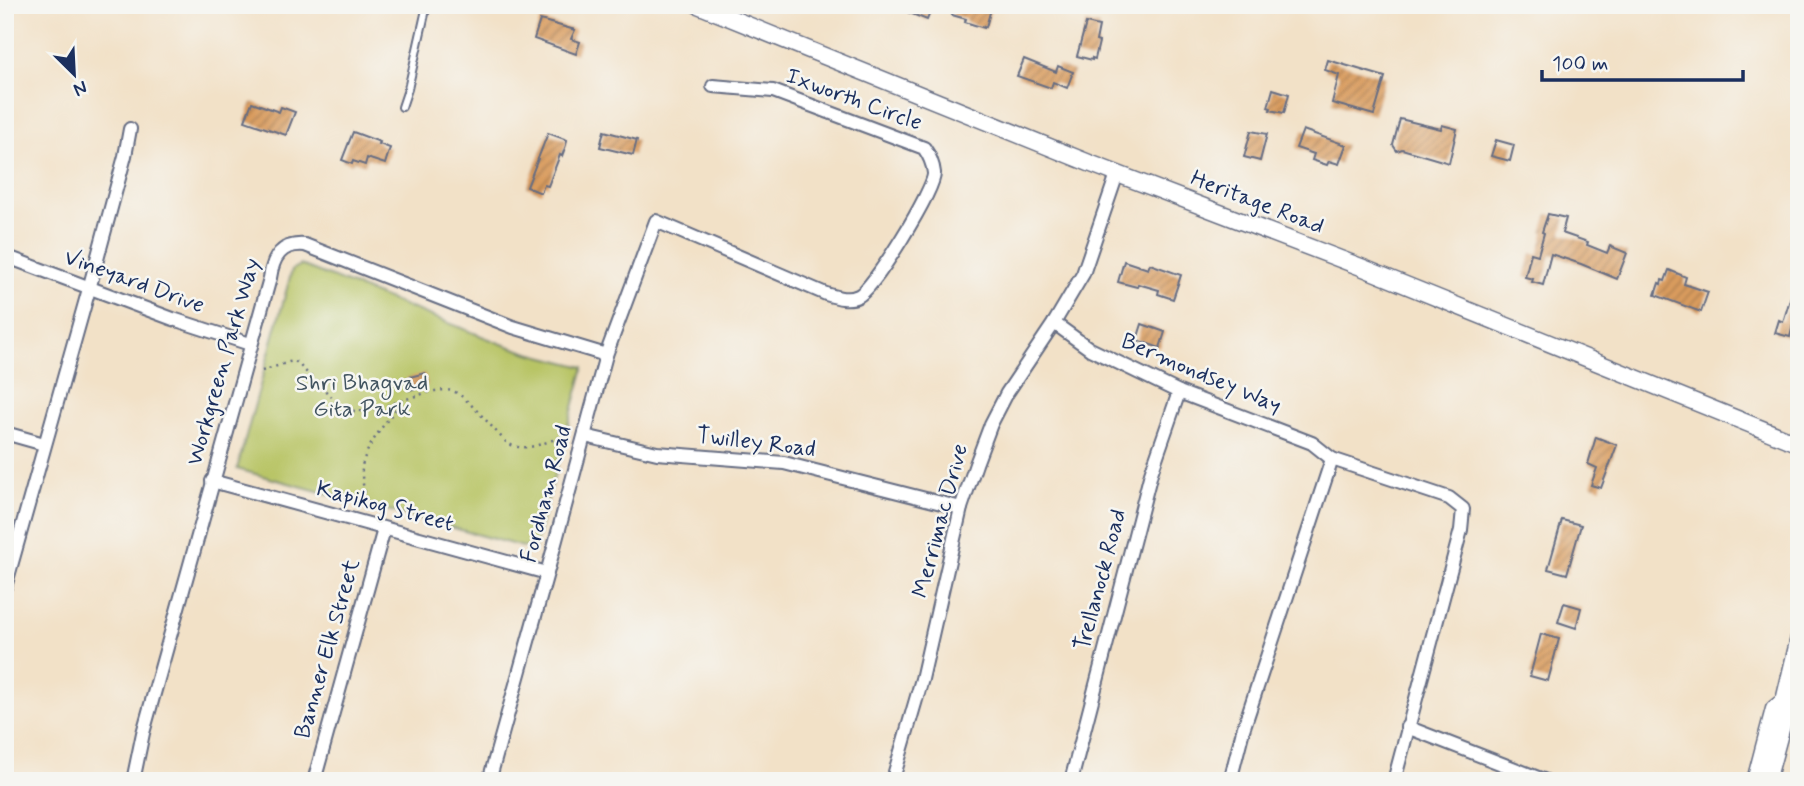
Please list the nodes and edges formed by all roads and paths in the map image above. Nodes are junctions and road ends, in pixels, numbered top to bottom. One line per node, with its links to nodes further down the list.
1 (428, 5): 4 (lane)
2 (698, 5): 6 (street, Heritage Road)
3 (713, 86): 7 (street, Ixworth Circle)
4 (402, 107)
5 (130, 130): 9 (street)
6 (1117, 174): 10 (street, Merrimac Drive); 20 (street, Heritage Road)
7 (656, 221): 12 (street, Fordham Road)
8 (5, 256): 9 (street, Vineyard Drive)
9 (89, 289): 11 (street, Vineyard Drive); 19 (street)
10 (1054, 323): 14 (street, Bermondsey Way); 24 (street, Merrimac Drive)
11 (250, 344): 12 (street, Workgreen Park Way); 22 (street, Workgreen Park Way)
12 (606, 355): 17 (street, Fordham Road)
13 (262, 371): 15 (path)
14 (1179, 391): 21 (street, Bermondsey Way); 35 (street, Trellanock Road)
15 (403, 400): 18 (path); 23 (path)
16 (5, 433): 19 (street)
17 (585, 436): 24 (street, Twilley Road); 26 (street, Fordham Road)
18 (566, 438)
19 (44, 444): 27 (street)
20 (1799, 444)
21 (1332, 459): 30 (street, Bermondsey Way); 36 (street)
22 (212, 481): 25 (street, Kapikog Street); 31 (street, Workgreen Park Way)
23 (368, 506)
24 (961, 508): 34 (street, Merrimac Drive)
25 (384, 529): 26 (street, Kapikog Street); 32 (street, Banner Elk Street)
26 (547, 573): 33 (street, Fordham Road)
27 (5, 587)
28 (1799, 638): 29 (street)
29 (1784, 701): 39 (street); 40 (street)
30 (1407, 727): 37 (street); 38 (street)
31 (133, 781)
32 (314, 781)
33 (489, 781)
34 (894, 781)
35 (1071, 781)
36 (1230, 781)
37 (1394, 781)
38 (1546, 781)
39 (1755, 781)
40 (1768, 781)

